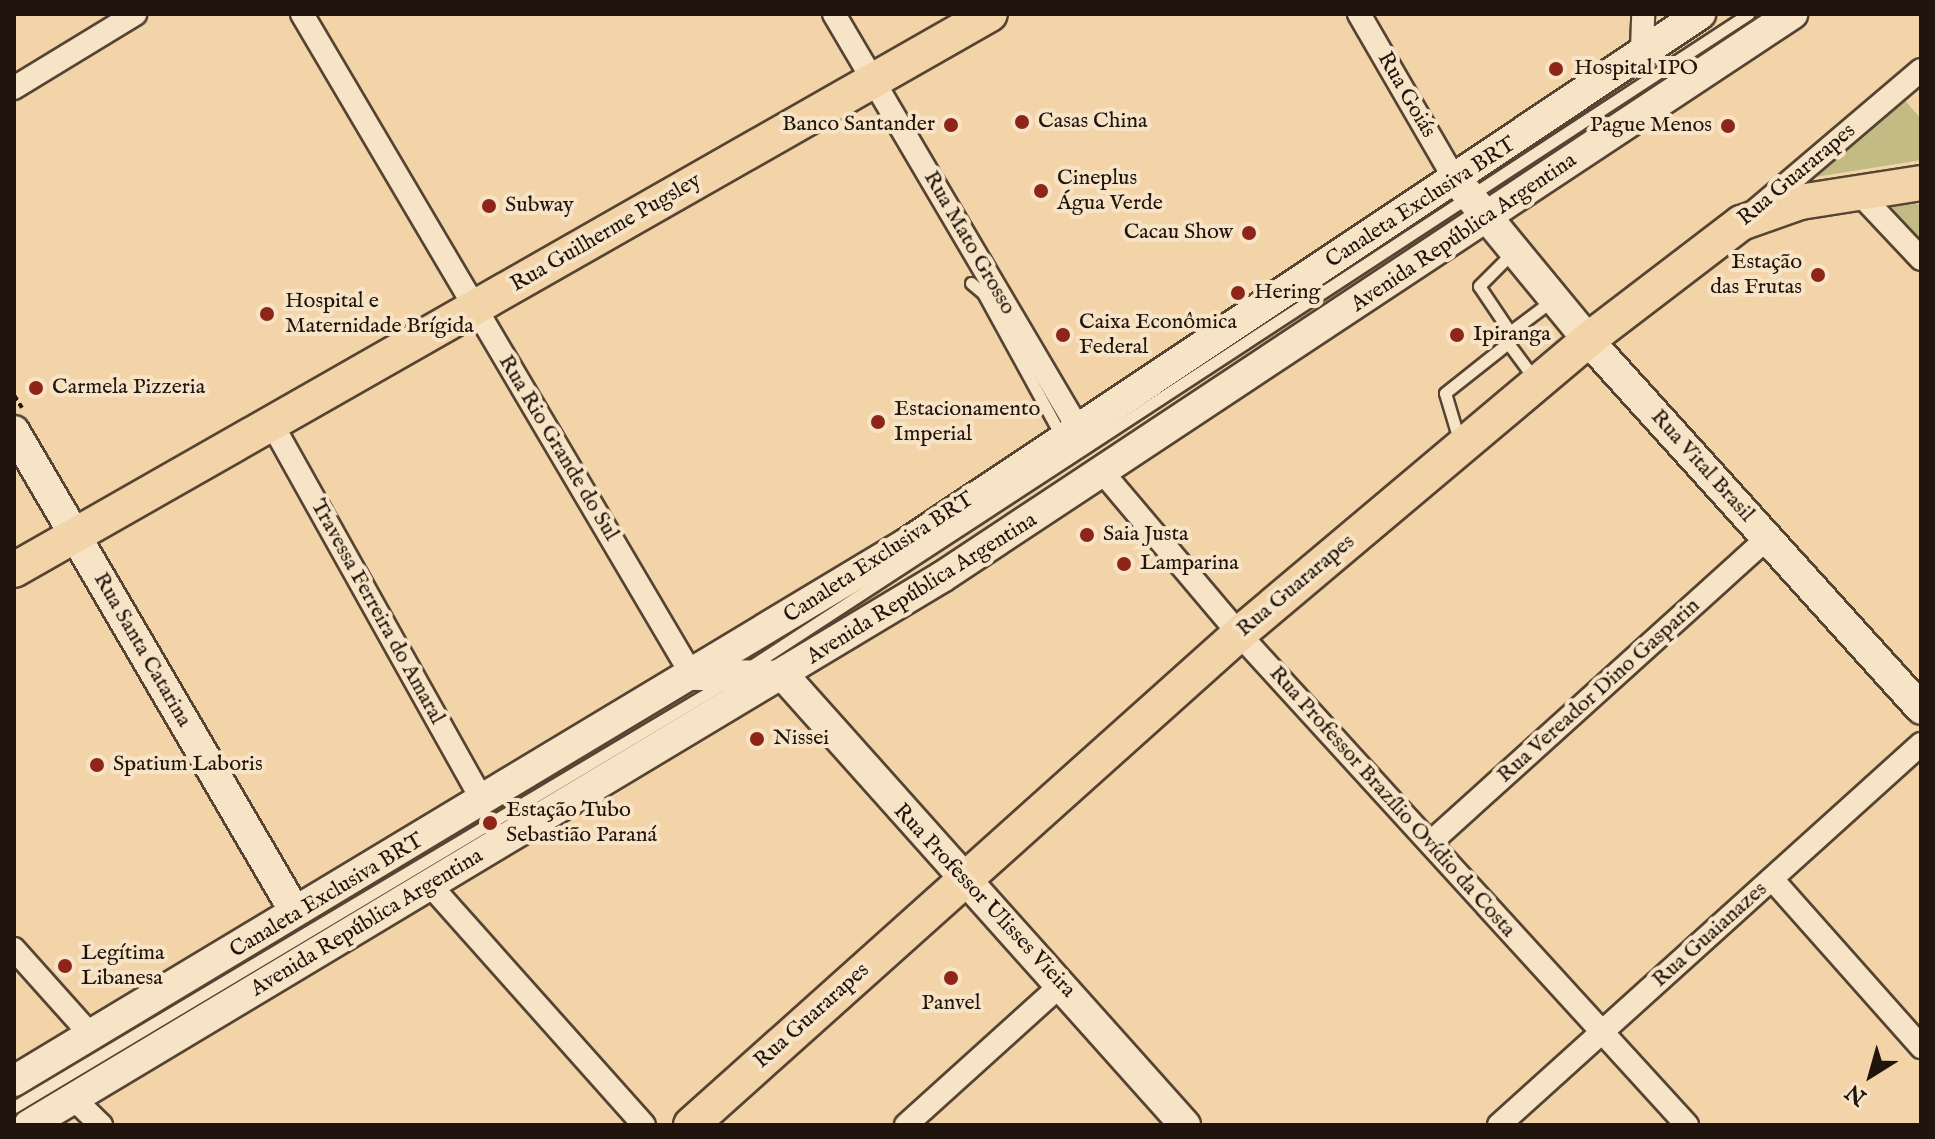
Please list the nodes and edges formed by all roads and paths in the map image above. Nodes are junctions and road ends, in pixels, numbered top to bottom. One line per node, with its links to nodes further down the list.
1 (135, 14): 13 (street)
2 (302, 14): 23 (street, Rua Rio Grande do Sul)
3 (834, 14): 12 (street, Rua Mato Grosso)
4 (990, 14): 12 (main road, Rua Guilherme Pugsley)
5 (1359, 14): 15 (street, Rua Goiás)
6 (1643, 14): 10 (street)
7 (1700, 14): 10 (street)
8 (1748, 14): 15 (lane, Canaleta Exclusiva BRT)
9 (1792, 14): 17 (street, Avenida República Argentina)
10 (1642, 49): 15 (street)
11 (1921, 70): 18 (street, Rua Guararapes)
12 (873, 80): 23 (main road, Rua Guilherme Pugsley); 29 (street, Rua Mato Grosso)
13 (14, 88)
14 (1921, 183): 16 (main road)
15 (1461, 185): 17 (street, Rua Vital Brasil); 29 (street); 37 (lane, Canaleta Exclusiva BRT)
16 (1857, 191): 18 (main road); 20 (street)
17 (1488, 219): 19 (street, Rua Vital Brasil); 31 (street, Avenida República Argentina)
18 (1741, 223): 25 (main road, Rua Guararapes)
19 (1515, 251): 22 (street, Rua Vital Brasil); 24 (lane)
20 (1921, 259)
21 (971, 283): 29 (lane)
22 (1554, 299): 24 (lane); 25 (street, Rua Vital Brasil)
23 (475, 307): 27 (main road, Rua Guilherme Pugsley); 36 (street, Rua Rio Grande do Sul)
24 (1509, 337): 26 (lane); 30 (lane)
25 (1588, 340): 26 (main road, Rua Guararapes); 33 (street, Rua Vital Brasil)
26 (1538, 383): 30 (main road, Rua Guararapes)
27 (272, 424): 32 (main road, Rua Guilherme Pugsley); 41 (street, Travessa Ferreira do Amaral)
28 (14, 431): 32 (street, Rua Santa Catarina)
29 (1071, 435): 36 (street)
30 (1461, 447): 35 (main road, Rua Guararapes)
31 (1104, 474): 35 (street, Rua Professor Brazílio Ovídio da Costa); 38 (street, Avenida República Argentina)
32 (75, 536): 34 (main road, Rua Guilherme Pugsley); 46 (street, Rua Santa Catarina)
33 (1767, 538): 39 (street, Rua Vital Brasil); 42 (street, Rua Vereador Dino Gasparin)
34 (14, 570)
35 (1239, 634): 42 (street, Rua Professor Brazílio Ovídio da Costa); 44 (main road, Rua Guararapes)
36 (692, 675): 37 (street); 41 (street)
37 (736, 675): 38 (street); 54 (lane, Canaleta Exclusiva BRT)
38 (784, 676): 44 (street, Rua Professor Ulisses Vieira); 45 (street, Avenida República Argentina)
39 (1921, 709)
40 (1921, 744): 43 (street, Rua Guaianazes)
41 (482, 800): 46 (street)
42 (1430, 843): 49 (street, Rua Professor Brazílio Ovídio da Costa)
43 (1772, 879): 49 (street, Rua Guaianazes); 51 (street)
44 (962, 881): 48 (street, Rua Professor Ulisses Vieira); 58 (main road, Rua Guararapes)
45 (431, 886): 53 (street, Avenida República Argentina); 57 (street)
46 (294, 910): 50 (street)
47 (14, 949): 50 (street)
48 (1062, 984): 59 (street); 60 (street, Rua Professor Ulisses Vieira)
49 (1600, 1032): 61 (street, Rua Guaianazes); 62 (street, Rua Professor Brazílio Ovídio da Costa)
50 (89, 1033): 52 (street)
51 (1921, 1047)
52 (14, 1081)
53 (73, 1098): 55 (street, Avenida República Argentina); 56 (street)
54 (14, 1107)
55 (29, 1125)
56 (101, 1125)
57 (644, 1125)
58 (691, 1125)
59 (906, 1125)
60 (1185, 1125)
61 (1499, 1125)
62 (1687, 1125)

